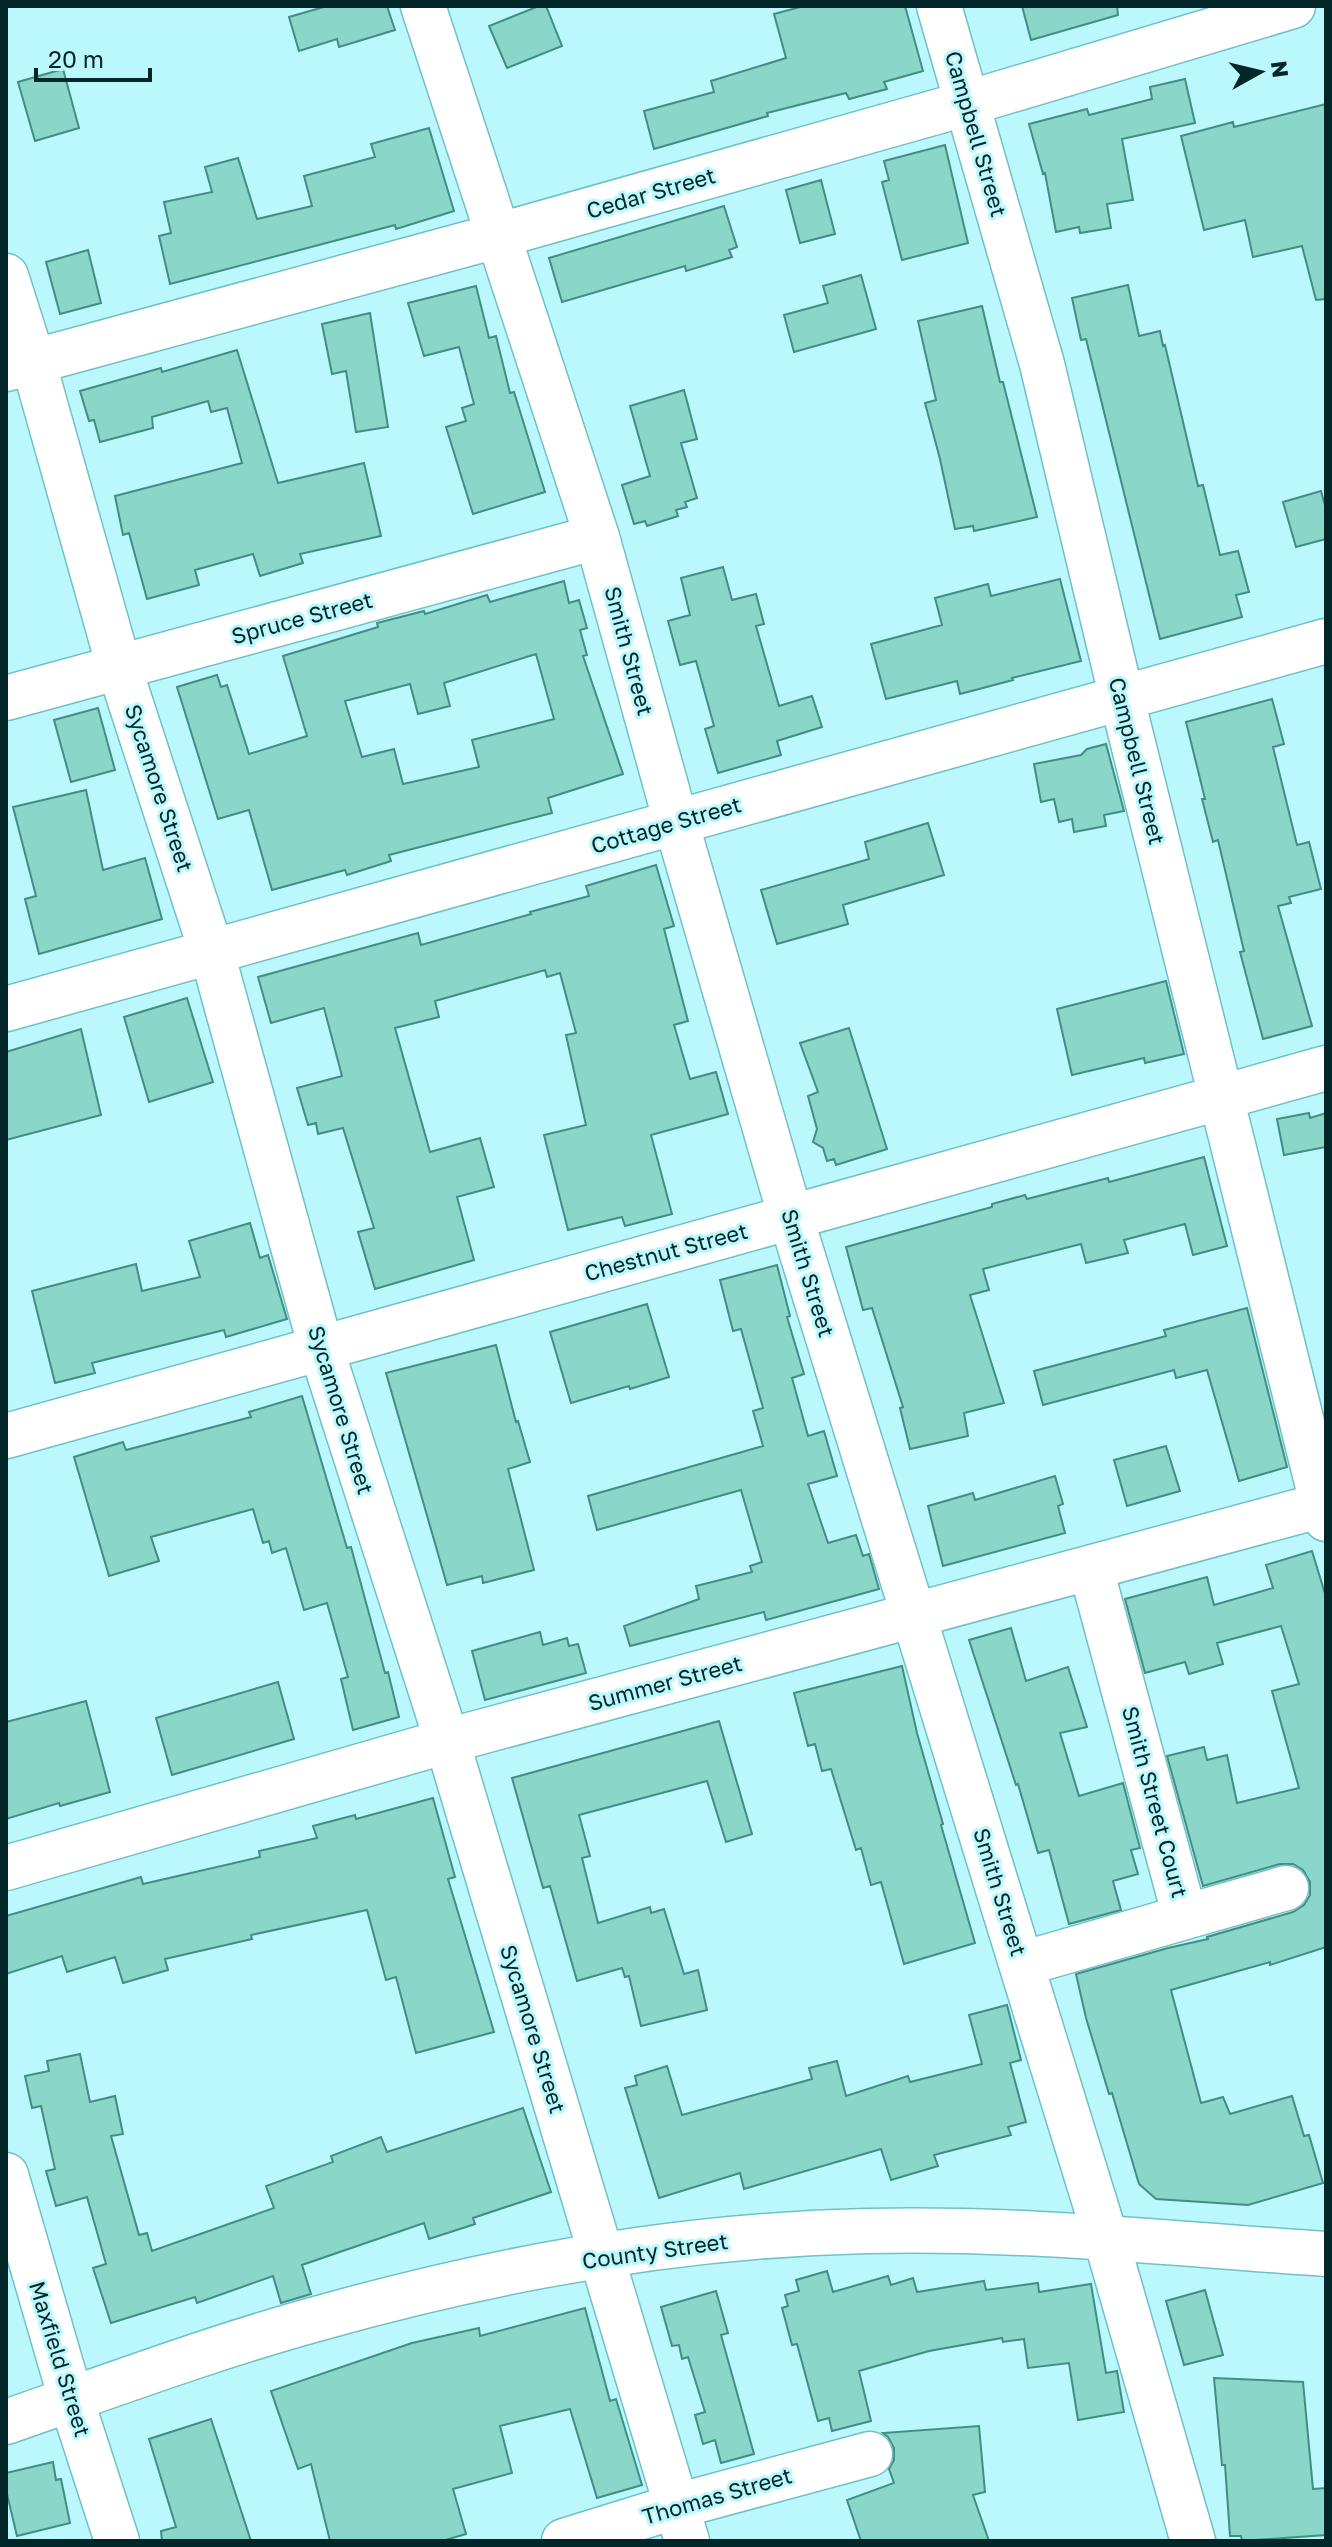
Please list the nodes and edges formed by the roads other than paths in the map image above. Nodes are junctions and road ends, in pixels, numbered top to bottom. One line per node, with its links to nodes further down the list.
1 (423, 6): 5 (street, Smith Street)
2 (939, 6): 4 (street, Campbell Street)
3 (1293, 6): 4 (street, Cedar Street)
4 (968, 103): 5 (street, Cedar Street); 12 (street, Campbell Street)
5 (500, 235): 7 (street, Cedar Street); 8 (street, Smith Street)
6 (6, 276): 7 (street, Sycamore Street)
7 (19, 365): 10 (street, Sycamore Street)
8 (597, 537): 10 (street, Spruce Street); 13 (street, Smith Street)
9 (1326, 641): 12 (street, Cottage Street)
10 (119, 667): 11 (street, Spruce Street); 14 (street, Sycamore Street)
11 (6, 698)
12 (1122, 699): 13 (street, Cottage Street); 17 (street, Campbell Street)
13 (676, 822): 14 (street, Cottage Street); 18 (street, Smith Street)
14 (212, 953): 15 (street, Cottage Street); 19 (street, Sycamore Street)
15 (6, 1009)
16 (1326, 1068): 17 (street, Chestnut Street)
17 (1221, 1097): 18 (street, Chestnut Street); 21 (street, Campbell Street)
18 (791, 1218): 19 (street, Chestnut Street); 23 (street, Smith Street)
19 (321, 1348): 20 (street, Chestnut Street); 24 (street, Sycamore Street)
20 (6, 1436)
21 (1325, 1510): 22 (street, Summer Street)
22 (1091, 1569): 23 (street, Summer Street); 27 (street, Smith Street Court)
23 (915, 1616): 24 (street, Summer Street); 28 (street, Smith Street)
24 (447, 1741): 25 (street, Summer Street); 32 (street, Sycamore Street)
25 (6, 1868)
26 (1286, 1888): 27 (street)
27 (1185, 1917): 28 (street, Smith Street Court)
28 (1022, 1964): 30 (street, Smith Street)
29 (6, 2175): 33 (street, Maxfield Street)
30 (1106, 2239): 31 (street, County Street); 32 (street, County Street); 39 (street, Smith Street)
31 (1326, 2254)
32 (600, 2257): 33 (street, County Street); 36 (street, Sycamore Street)
33 (71, 2399): 34 (street, County Street); 37 (street, Maxfield Street)
34 (6, 2422)
35 (870, 2454): 36 (street, Thomas Street)
36 (682, 2524): 38 (street, Thomas Street)
37 (117, 2541)
38 (564, 2541)
39 (1193, 2541)

